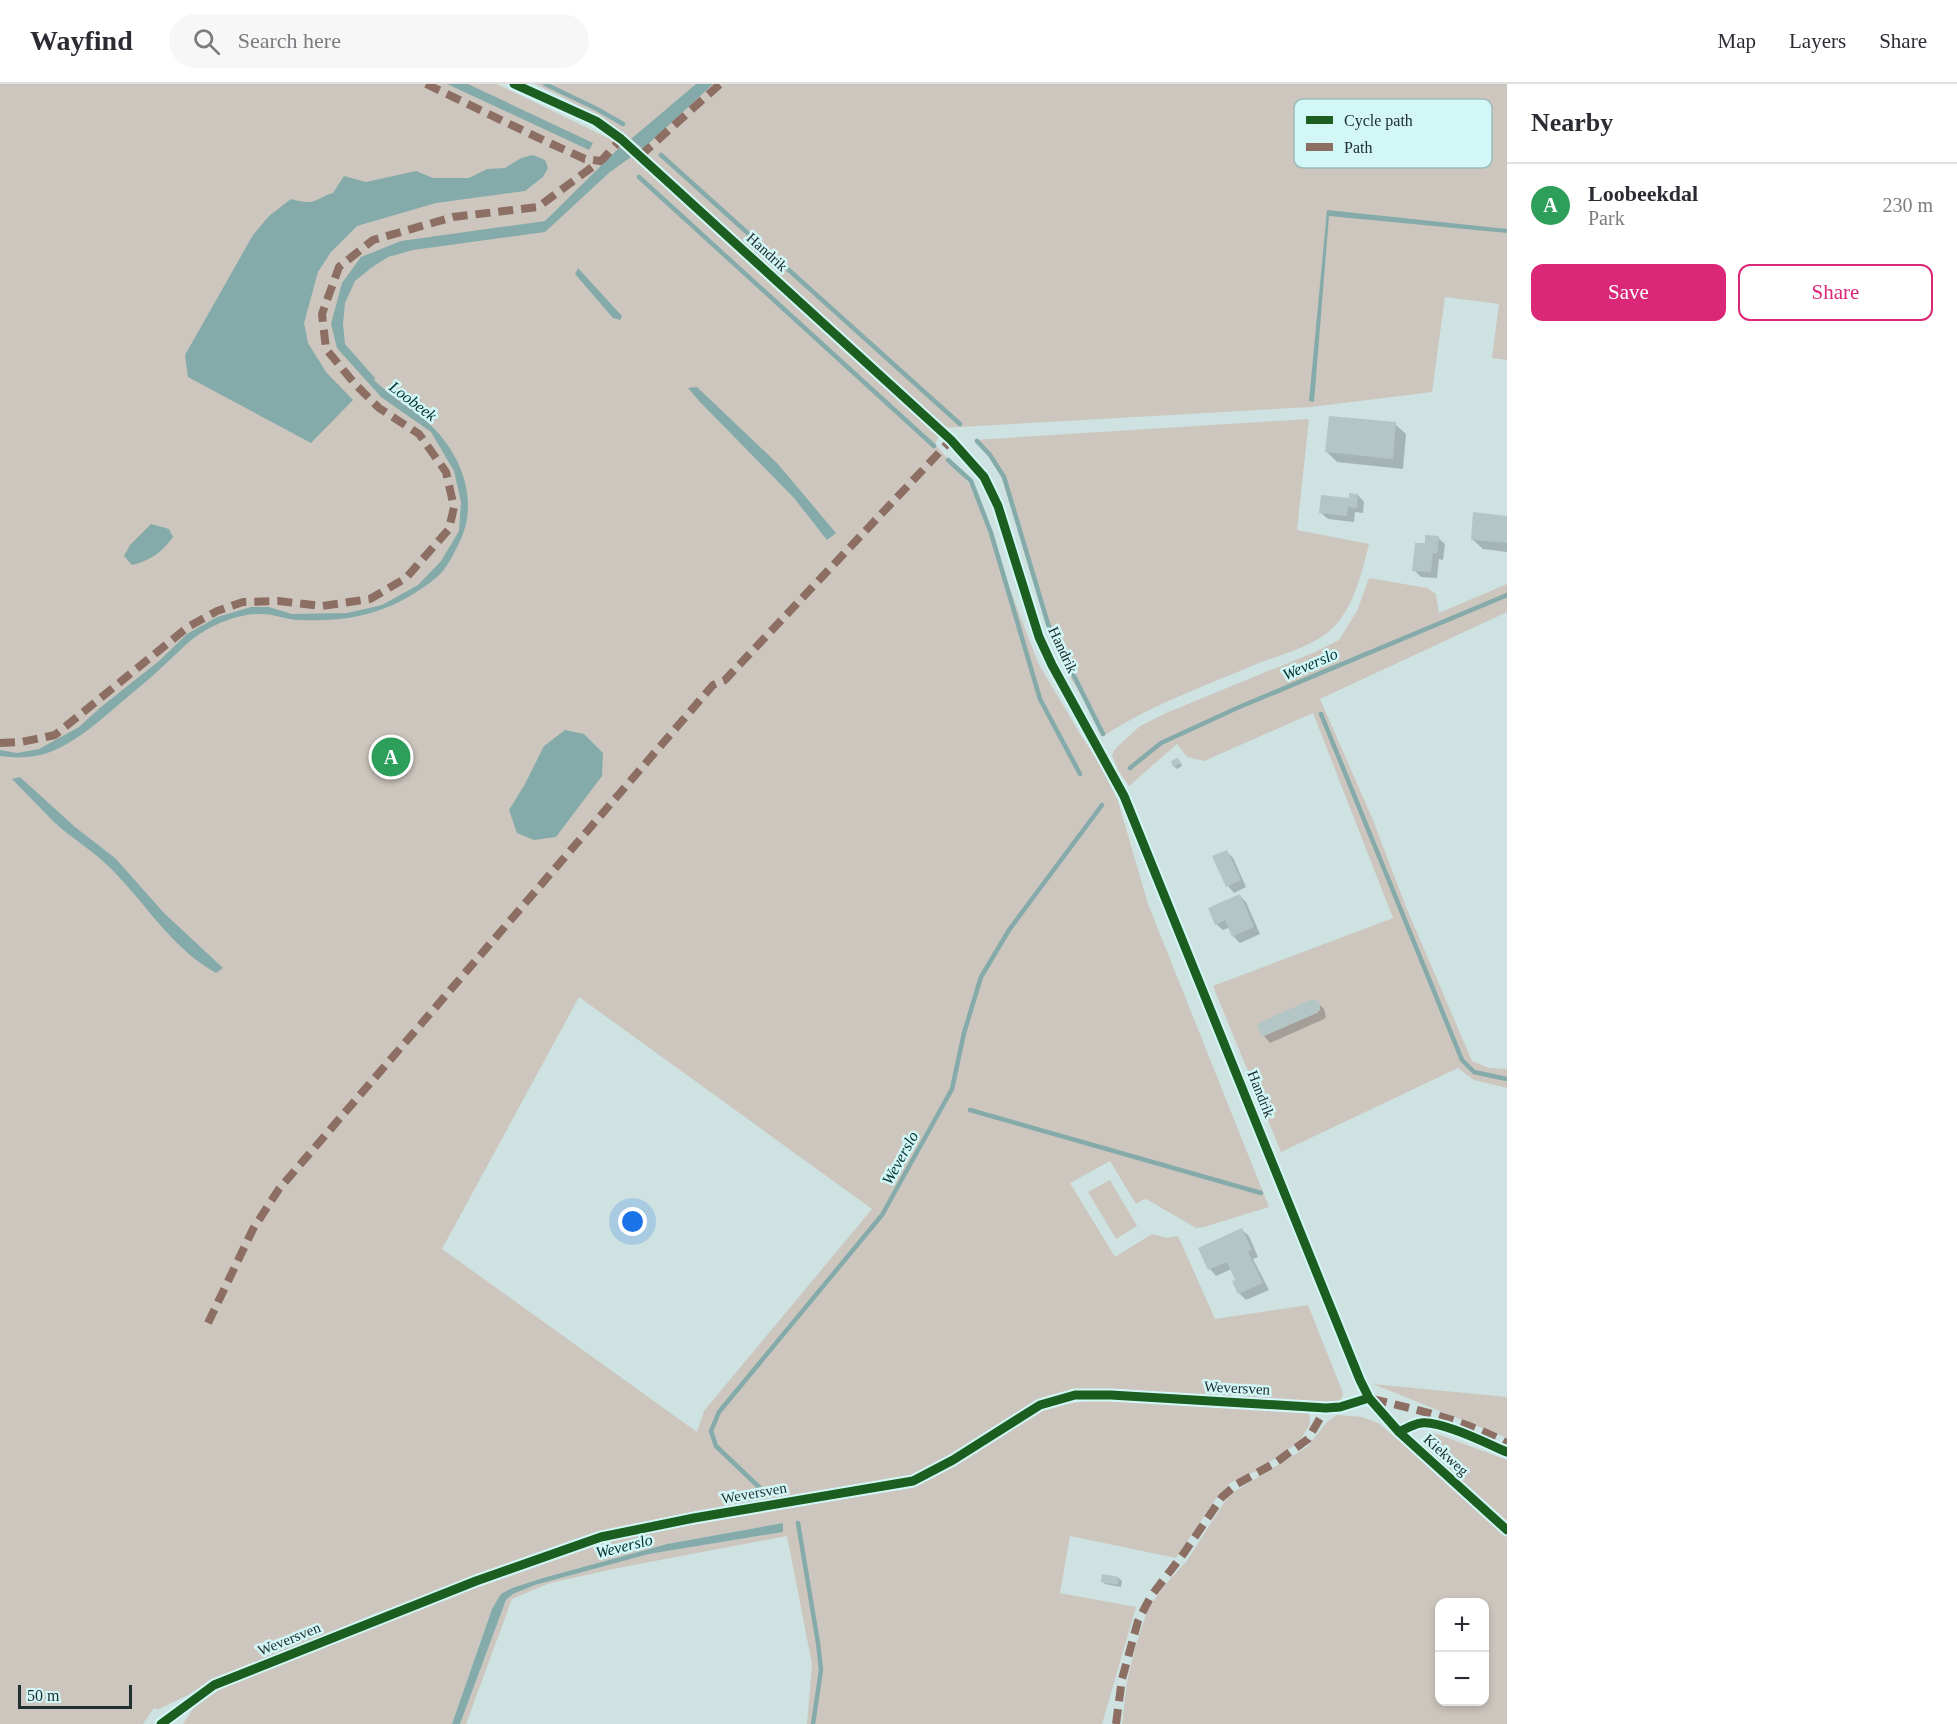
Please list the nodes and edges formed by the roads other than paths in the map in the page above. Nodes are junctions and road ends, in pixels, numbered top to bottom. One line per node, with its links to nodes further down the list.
1 (514, 84): 2 (street, Handrik)
2 (1369, 1398): 3 (street, Kiekweg); 6 (street, Weversven)
3 (1399, 1432): 4 (street); 5 (street, Kiekweg)
4 (1507, 1452)
5 (1507, 1530)
6 (161, 1724)

